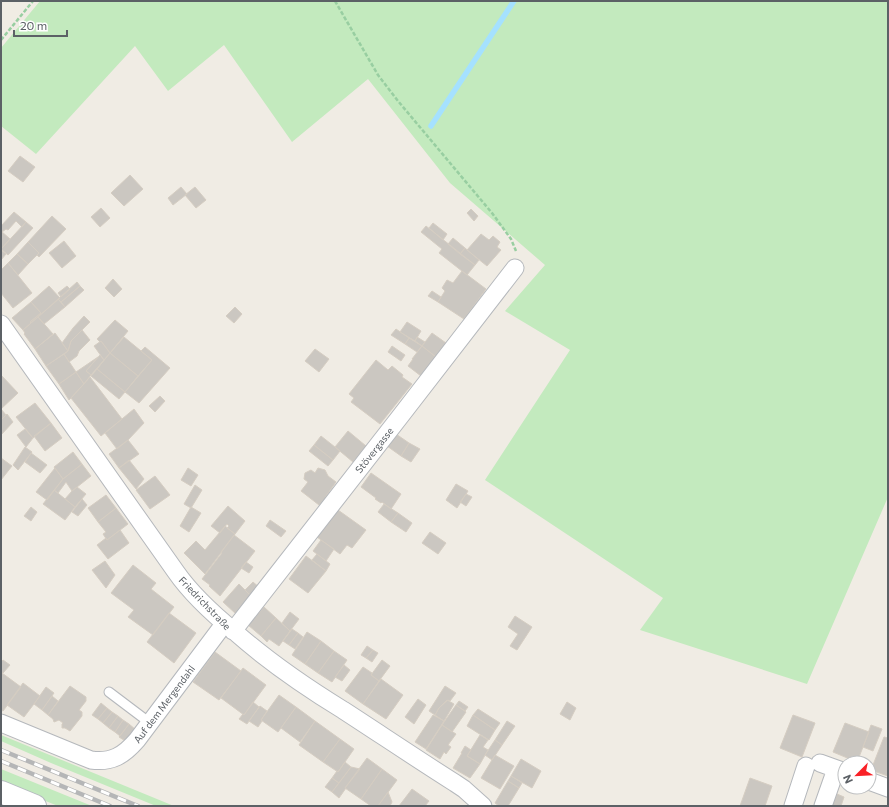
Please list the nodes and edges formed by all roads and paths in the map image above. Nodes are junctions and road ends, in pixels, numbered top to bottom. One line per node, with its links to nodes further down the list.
1 (33, 1): 3 (path)
2 (335, 1): 4 (path)
3 (1, 40)
4 (515, 268): 6 (street, Stövergasse)
5 (1, 324): 6 (street, Friedrichstraße)
6 (228, 627): 9 (street, Auf dem Mergendahl); 16 (street, Friedrichstraße)
7 (109, 692): 9 (lane)
8 (1, 723): 9 (street, Auf dem Mergendahl)
9 (150, 724)
10 (837, 770): 17 (street)
11 (837, 779): 18 (street)
12 (877, 784): 13 (street)
13 (888, 788)
14 (1, 792): 15 (street)
15 (35, 806)
16 (484, 806)
17 (793, 806)
18 (823, 806)

